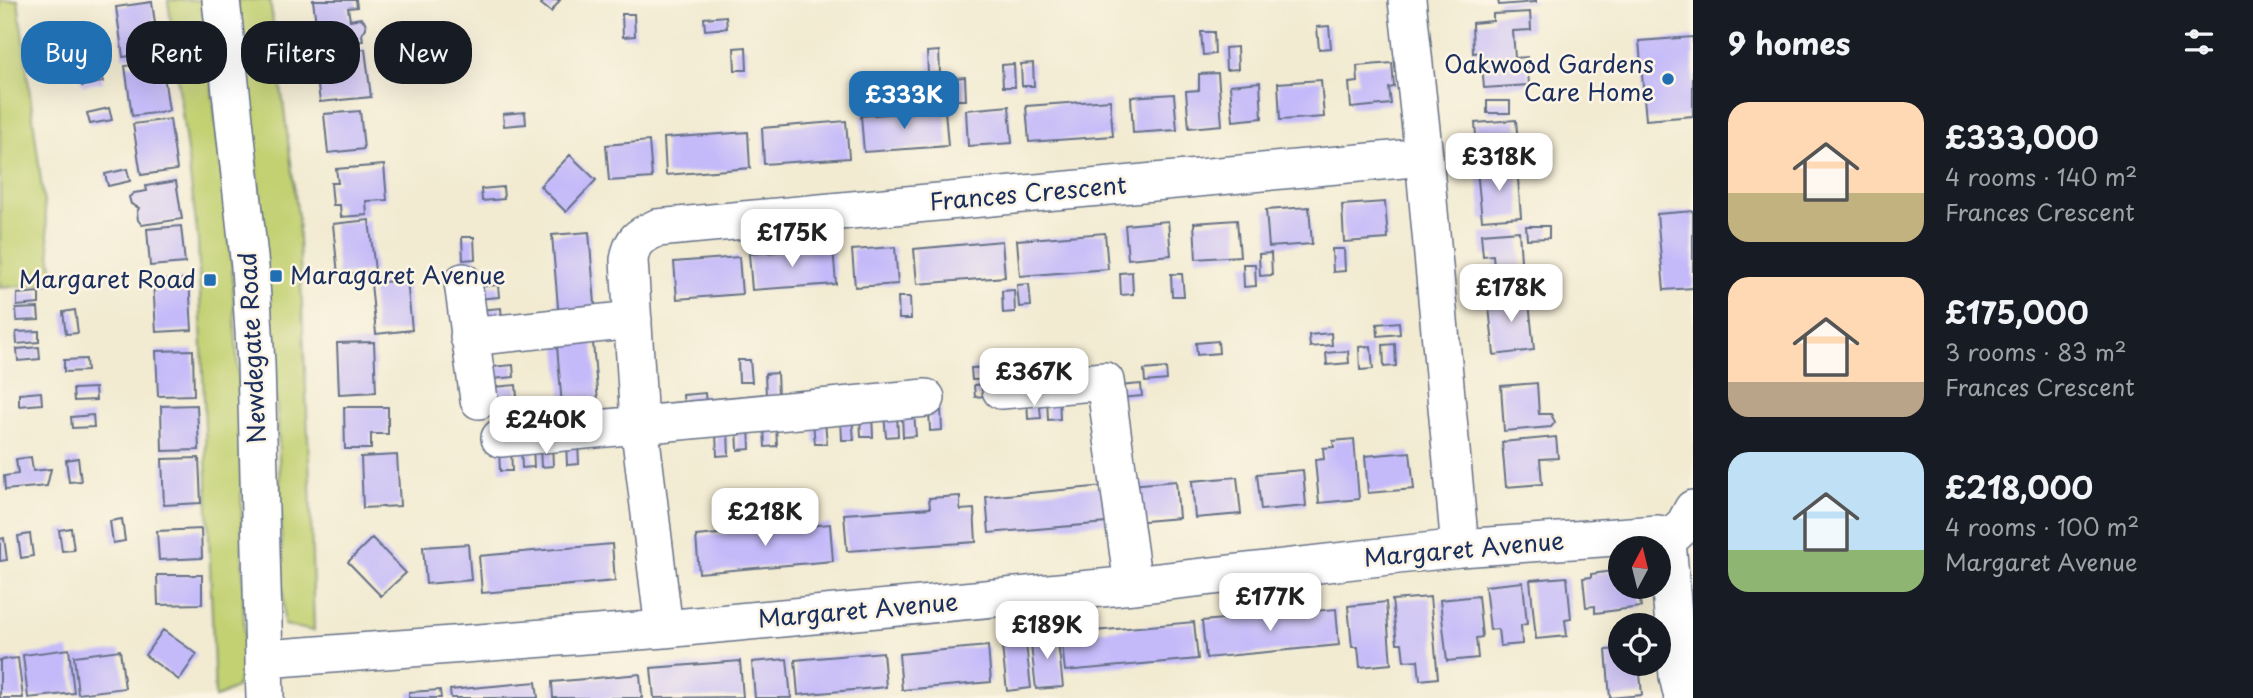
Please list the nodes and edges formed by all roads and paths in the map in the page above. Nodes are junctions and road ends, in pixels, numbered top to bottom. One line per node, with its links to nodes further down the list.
1 (221, 0): 21 (street, Newdegate Road)
2 (1407, 0): 3 (street)
3 (1424, 157): 5 (street, Frances Crescent); 17 (street)
4 (463, 282): 6 (street)
5 (633, 320): 6 (street); 10 (street, Frances Crescent)
6 (469, 337): 9 (street)
7 (1001, 390): 19 (street)
8 (926, 398): 10 (street)
9 (479, 401)
10 (639, 424): 11 (street); 20 (street, Frances Crescent)
11 (500, 438)
12 (1693, 509): 15 (street)
13 (1630, 536): 14 (street, Margaret Avenue)
14 (1662, 536)
15 (1671, 537)
16 (1608, 538): 17 (street, Margaret Avenue)
17 (1460, 548): 19 (street, Margaret Avenue)
18 (1671, 584): 23 (street)
19 (1133, 585): 20 (street, Margaret Avenue)
20 (664, 629): 21 (street, Margaret Avenue)
21 (265, 659): 22 (street, Newdegate Road)
22 (265, 698)
23 (1682, 698)

